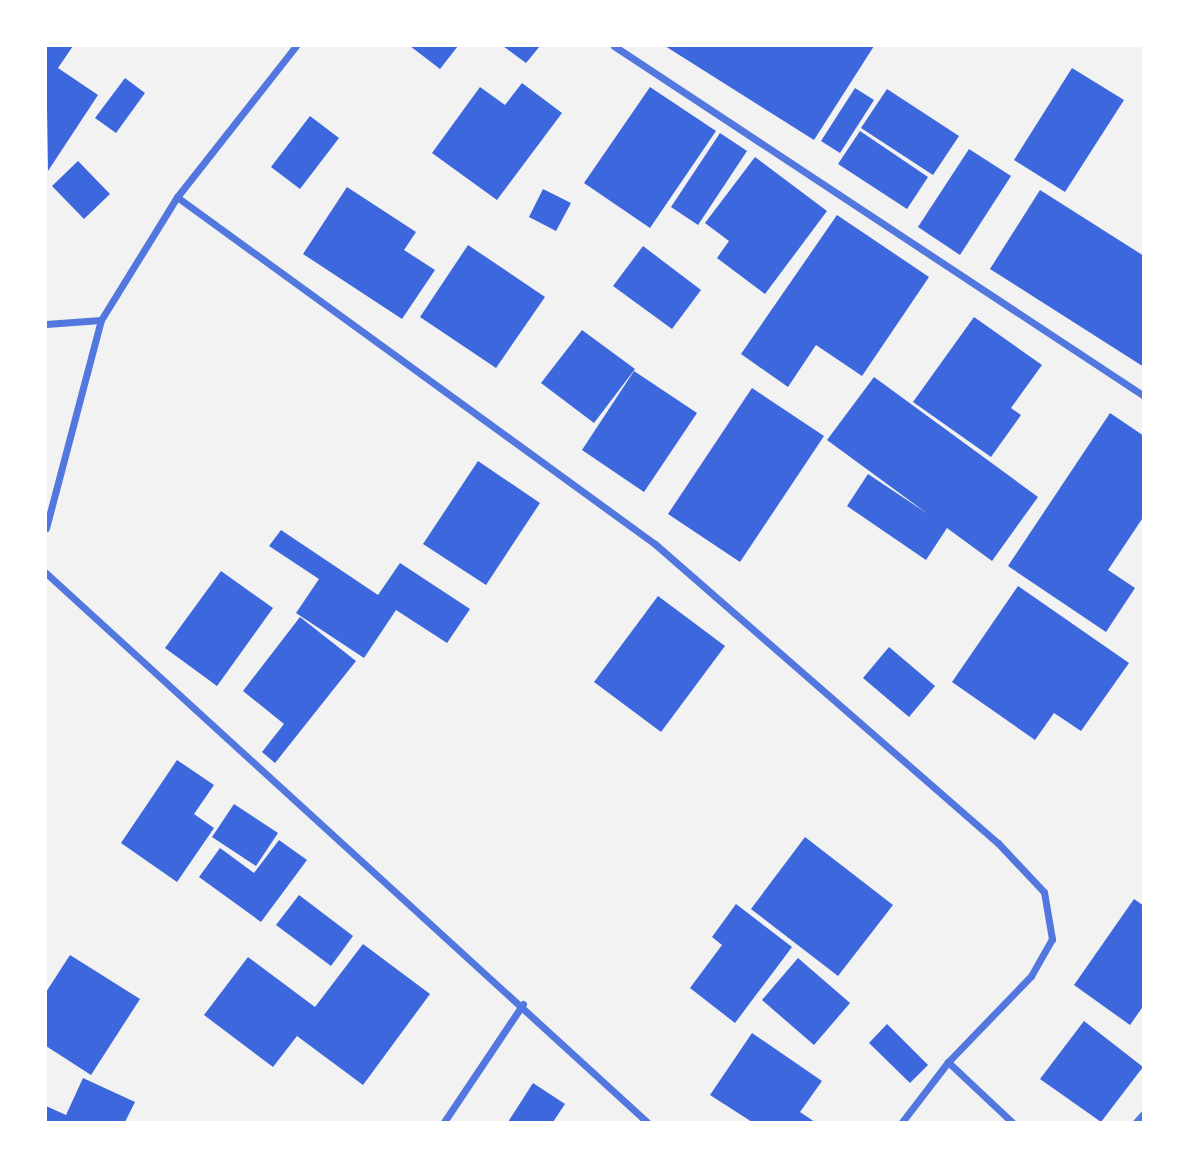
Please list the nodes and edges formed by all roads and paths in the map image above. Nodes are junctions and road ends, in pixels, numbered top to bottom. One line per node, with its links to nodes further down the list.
1 (296, 46): 3 (street)
2 (614, 46): 6 (street)
3 (177, 197): 4 (street); 10 (street)
4 (100, 320): 5 (street); 7 (street)
5 (46, 324)
6 (1143, 397)
7 (46, 527)
8 (46, 573): 9 (street)
9 (523, 1004): 12 (street); 13 (street)
10 (948, 1062): 14 (street); 15 (street)
11 (1143, 1113): 16 (street)
12 (444, 1122)
13 (648, 1122)
14 (902, 1122)
15 (1012, 1122)
16 (1136, 1122)

